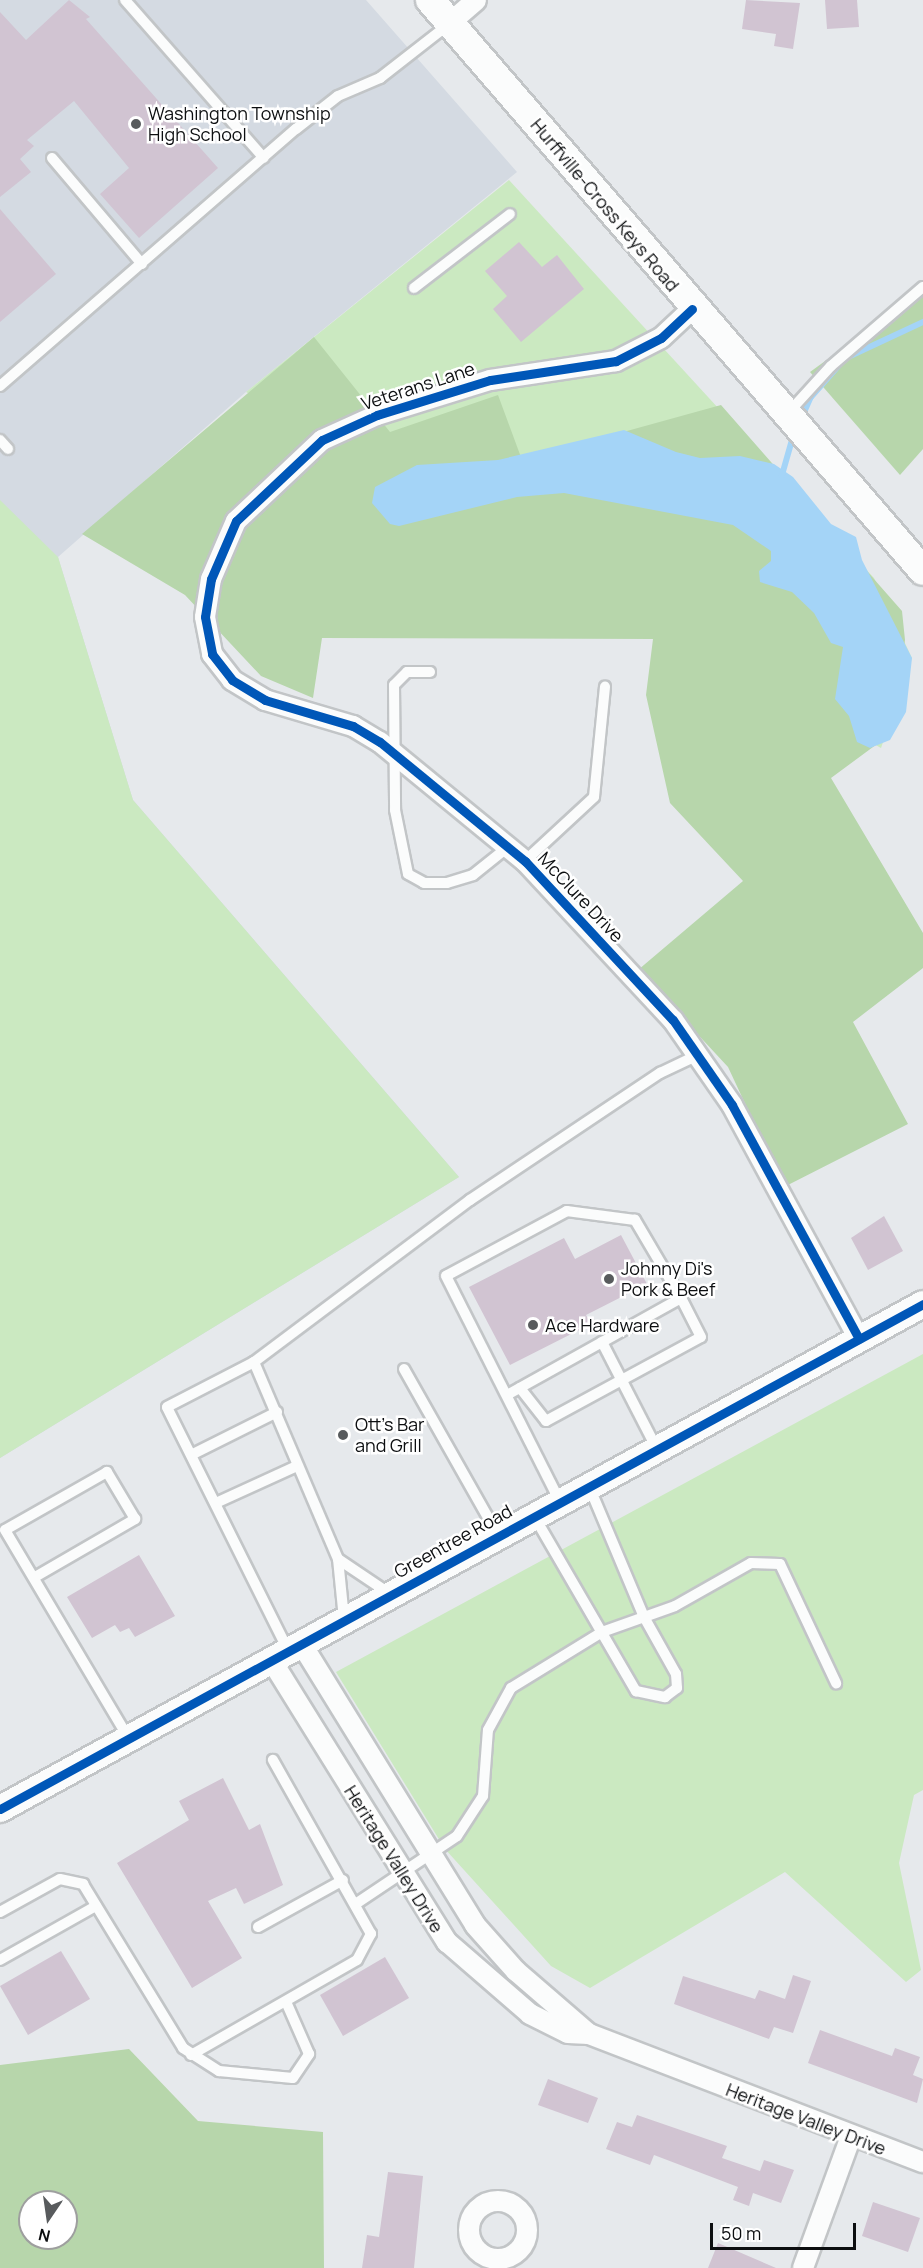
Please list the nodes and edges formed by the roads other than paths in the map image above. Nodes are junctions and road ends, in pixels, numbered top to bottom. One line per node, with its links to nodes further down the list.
1 (125, 0): 6 (lane)
2 (430, 0): 4 (main road, Hurffville-Cross Keys Road)
3 (476, 0): 4 (street)
4 (451, 22): 6 (lane); 11 (main road, Hurffville-Cross Keys Road)
5 (52, 158): 8 (lane)
6 (264, 158): 8 (lane)
7 (510, 214): 10 (lane)
8 (142, 264): 12 (lane)
9 (923, 287): 13 (lane)
10 (414, 288)
11 (692, 309): 13 (main road, Hurffville-Cross Keys Road); 17 (street, Veterans Lane)
12 (0, 386)
13 (794, 423): 16 (main road, Hurffville-Cross Keys Road)
14 (0, 440): 15 (lane)
15 (9, 449)
16 (923, 571)
17 (210, 579): 20 (street, McClure Drive)
18 (430, 672): 20 (lane)
19 (605, 687): 22 (lane)
20 (391, 751): 21 (street, McClure Drive); 21 (lane)
21 (508, 847): 22 (street, McClure Drive)
22 (525, 861): 23 (street, McClure Drive)
23 (700, 1054): 26 (street, McClure Drive); 28 (lane)
24 (681, 1299): 27 (lane); 30 (lane); 32 (lane)
25 (923, 1304): 26 (street, Greentree Road)
26 (859, 1339): 34 (street, Greentree Road)
27 (602, 1342): 30 (lane); 31 (lane)
28 (254, 1362): 33 (lane); 35 (lane)
29 (404, 1369): 41 (lane)
30 (623, 1379): 31 (lane); 34 (lane)
31 (520, 1388): 32 (lane)
32 (507, 1395): 39 (lane)
33 (277, 1412): 35 (lane); 36 (lane)
34 (657, 1449): 37 (street, Greentree Road)
35 (192, 1455): 38 (lane)
36 (297, 1466): 38 (lane); 42 (lane)
37 (589, 1486): 39 (street, Greentree Road); 45 (lane)
38 (218, 1502): 48 (lane)
39 (560, 1502): 40 (street, Greentree Road)
40 (533, 1516): 41 (street, Greentree Road); 47 (lane)
41 (498, 1536): 44 (street, Greentree Road)
42 (338, 1559): 44 (lane); 46 (lane)
43 (35, 1577): 43 (lane); 50 (lane)
44 (390, 1594): 46 (street, Greentree Road)
45 (644, 1617): 47 (lane); 47 (lane); 49 (lane)
46 (344, 1620): 48 (street, Greentree Road)
47 (602, 1632): 53 (lane)
48 (286, 1650): 50 (street, Greentree Road); 53 (street, Heritage Valley Drive); 54 (street, Heritage Valley Drive)
49 (836, 1683)
50 (129, 1737): 52 (street, Greentree Road)
51 (273, 1760): 55 (lane)
52 (0, 1809)
53 (430, 1856): 54 (lane); 62 (street, Heritage Valley Drive)
54 (401, 1874): 56 (lane); 62 (street, Heritage Valley Drive)
55 (343, 1880): 56 (lane); 59 (lane)
56 (357, 1903): 61 (lane)
57 (96, 1905): 58 (lane); 60 (lane); 63 (lane)
58 (0, 1912)
59 (258, 1927)
60 (0, 1960)
61 (287, 2004): 63 (lane); 63 (lane)
62 (590, 2034): 64 (street, Heritage Valley Drive)
63 (191, 2055)
64 (851, 2136): 65 (street, Heritage Valley Drive); 66 (street)
65 (923, 2162)
66 (803, 2268)

